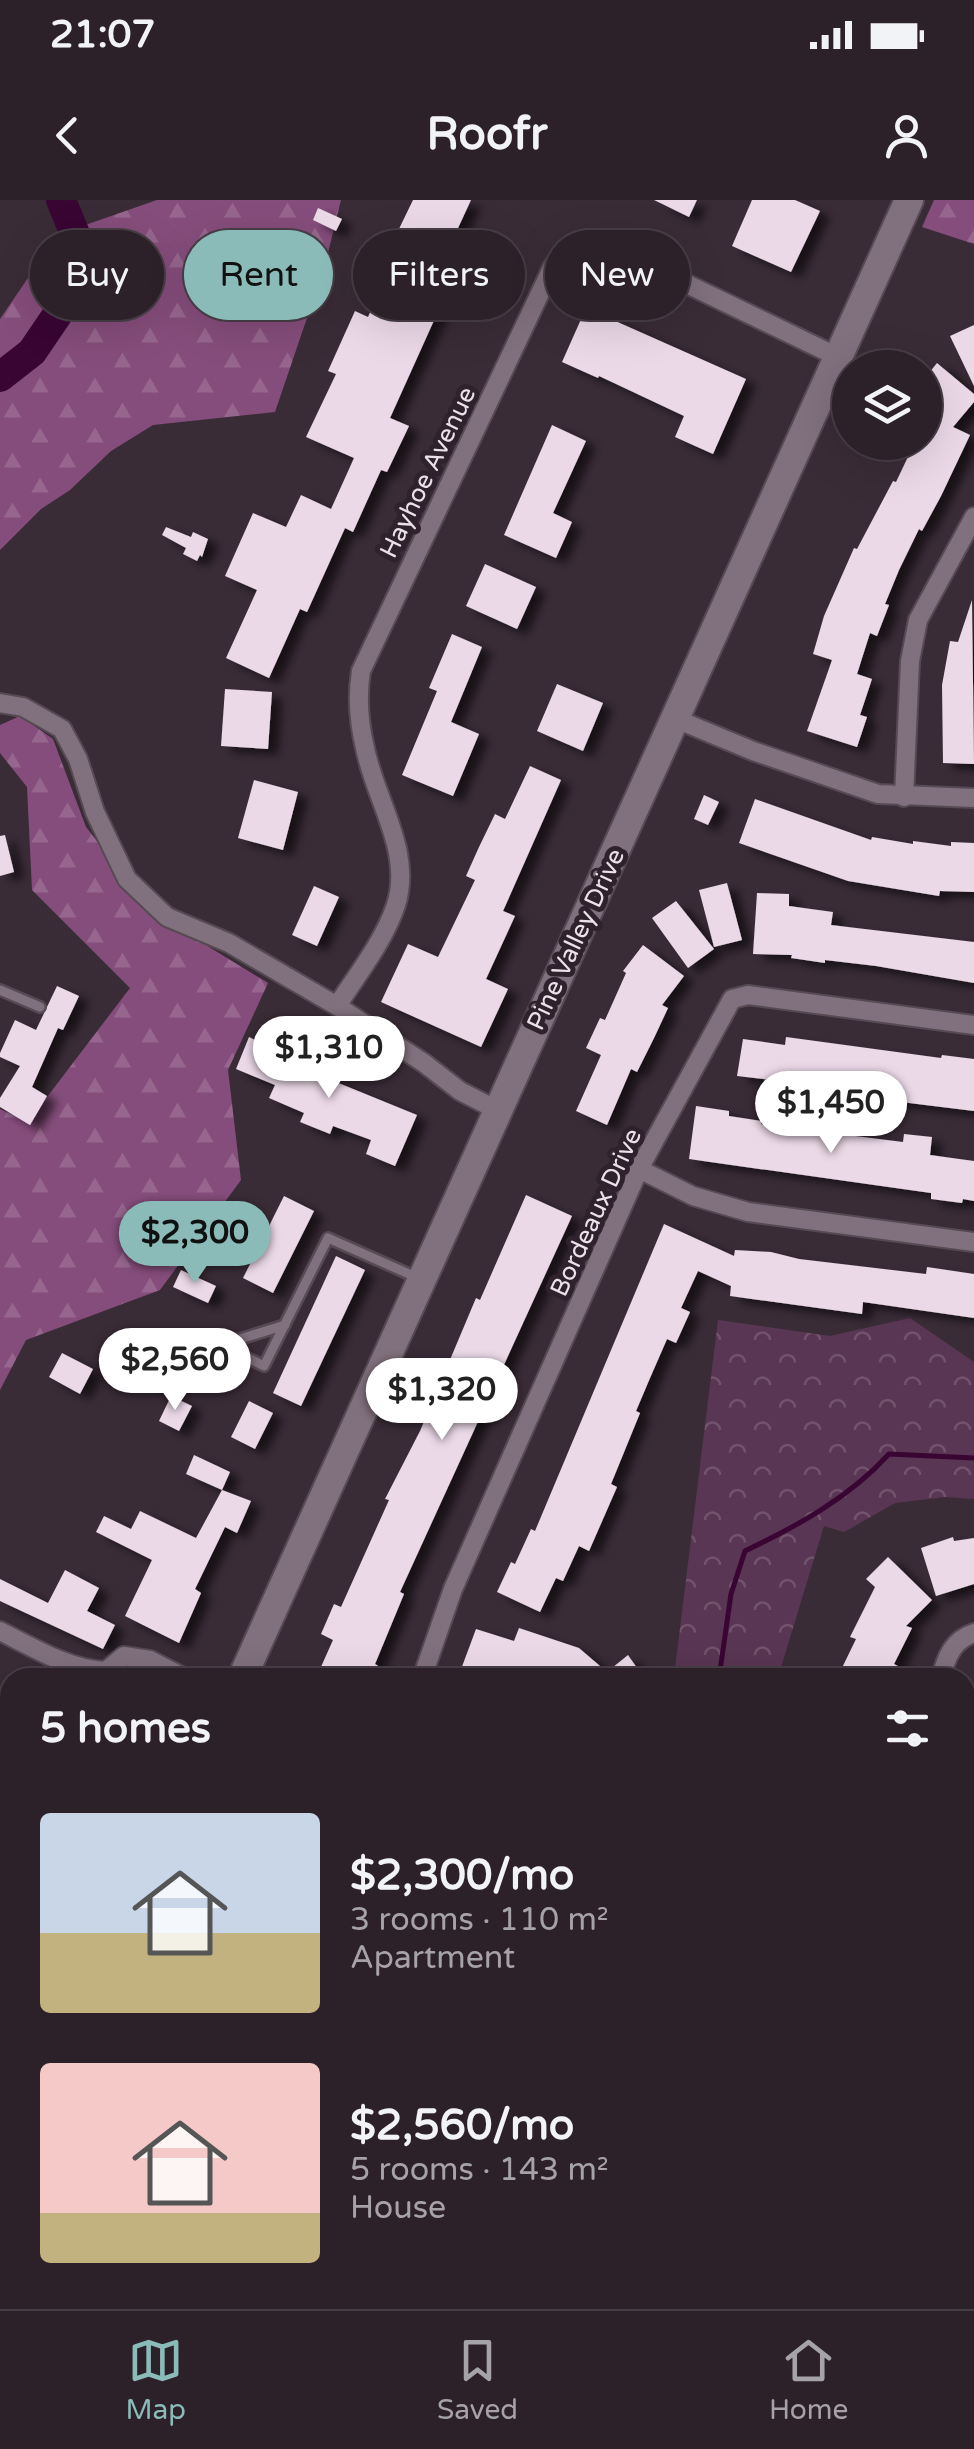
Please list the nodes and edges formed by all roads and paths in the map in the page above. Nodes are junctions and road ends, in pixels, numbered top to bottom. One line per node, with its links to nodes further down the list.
1 (909, 200): 2 (main road, Pine Valley Drive)
2 (843, 350)
3 (832, 354): 11 (street, Hayhoe Avenue)
4 (832, 376): 7 (main road, Pine Valley Drive)
5 (974, 517): 8 (street)
6 (0, 702): 11 (street)
7 (676, 719): 8 (street); 14 (main road, Pine Valley Drive)
8 (904, 797): 9 (street)
9 (974, 798)
10 (0, 990): 12 (lane)
11 (338, 1006): 14 (street)
12 (40, 1007)
13 (974, 1025): 15 (street, Bordeaux Drive)
14 (496, 1110): 17 (main road, Pine Valley Drive)
15 (639, 1169): 16 (street); 25 (street, Bordeaux Drive)
16 (974, 1242)
17 (420, 1279): 18 (lane); 24 (main road, Pine Valley Drive)
18 (285, 1325): 18 (lane)
19 (0, 1632): 21 (street)
20 (974, 1632): 26 (street)
21 (87, 1668)
22 (110, 1668): 23 (street)
23 (165, 1668)
24 (246, 1668)
25 (425, 1668)
26 (943, 1668)

